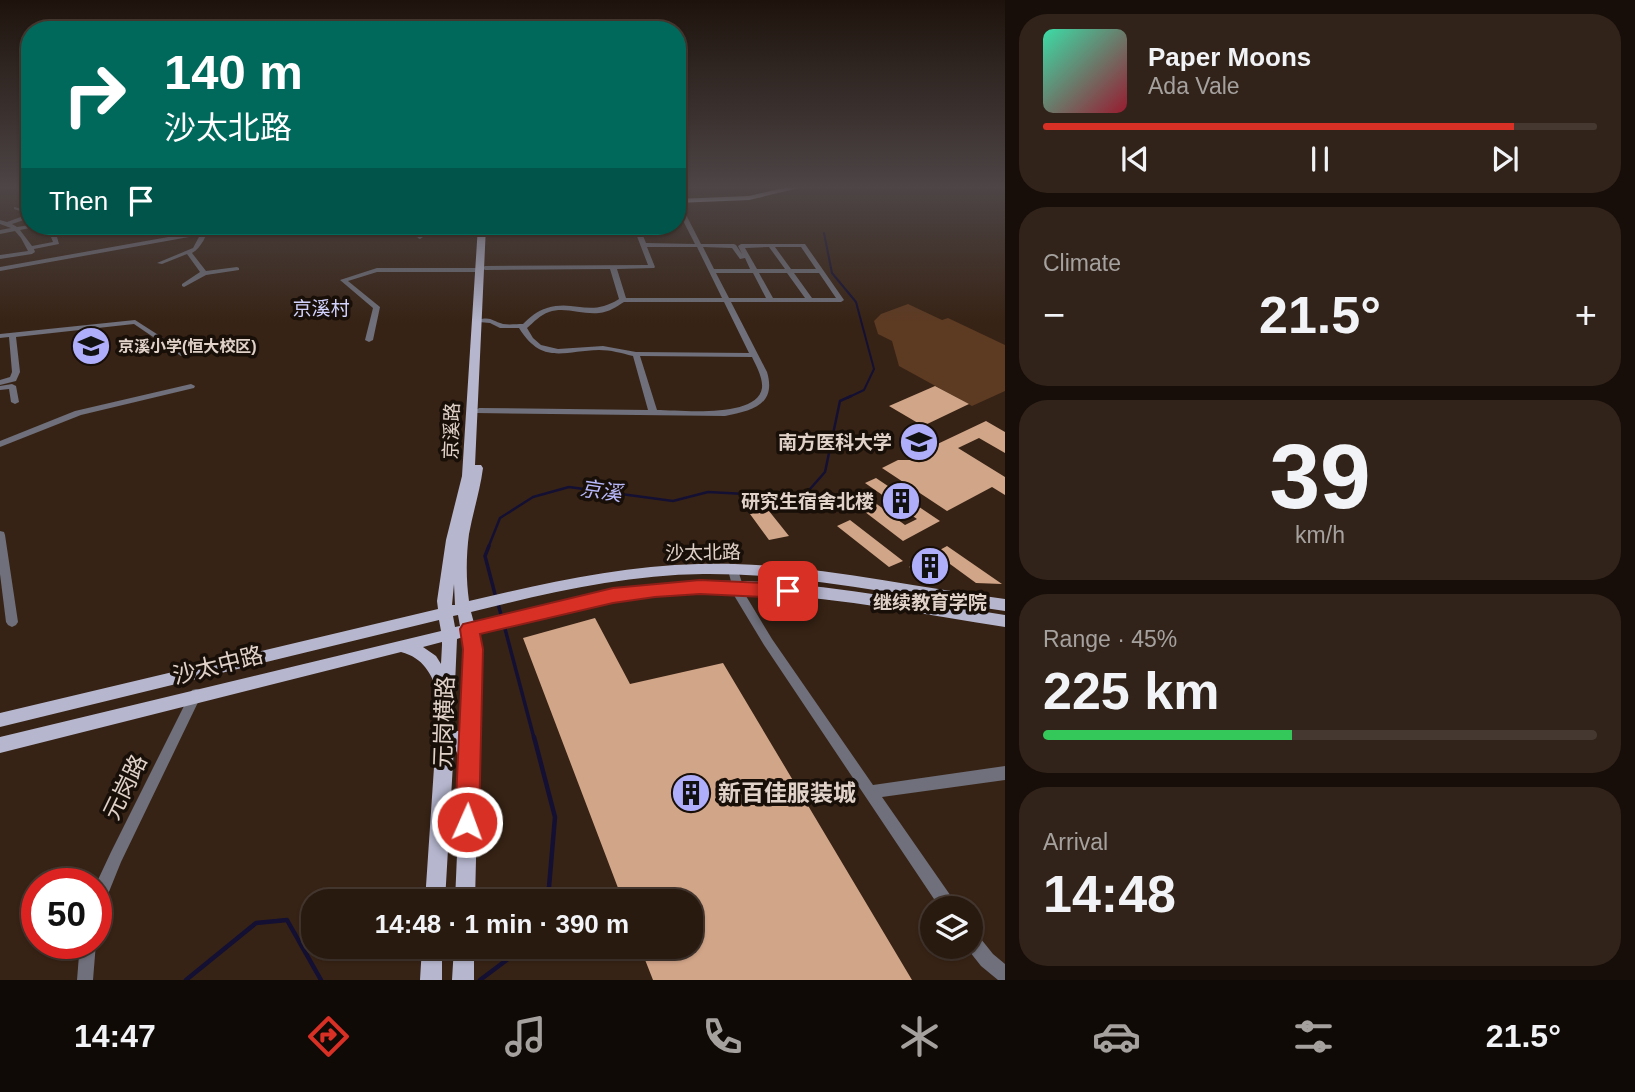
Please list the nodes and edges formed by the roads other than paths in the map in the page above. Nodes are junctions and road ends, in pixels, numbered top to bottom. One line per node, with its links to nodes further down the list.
1 (692, 232): 10 (street)
2 (24, 235): 11 (street)
3 (53, 235): 11 (street)
4 (176, 235): 15 (street)
5 (203, 235): 12 (street)
6 (484, 235): 20 (main road, 京溪路)
7 (640, 235): 8 (street)
8 (644, 245): 10 (street); 17 (street)
9 (771, 245): 22 (street); 23 (street); 24 (street)
10 (699, 246): 13 (street); 21 (street)
11 (30, 248): 14 (street)
12 (188, 252): 16 (street); 25 (street)
13 (742, 258)
14 (0, 259): 15 (street)
15 (46, 260): 18 (street)
16 (160, 263)
17 (613, 268): 20 (street); 30 (street)
18 (0, 269)
19 (237, 269): 25 (street)
20 (482, 269): 31 (main road, 京溪路); 35 (street); 50 (main road, 京溪路)
21 (712, 271): 22 (street); 27 (street)
22 (755, 271): 23 (street); 28 (street)
23 (789, 271): 24 (street); 29 (street)
24 (821, 271): 29 (street)
25 (204, 273): 26 (street)
26 (184, 285)
27 (726, 299): 28 (street); 30 (street); 38 (street)
28 (770, 299): 29 (street)
29 (809, 299)
30 (623, 300): 32 (street)
31 (482, 320): 32 (street); 42 (main road, 京溪路)
32 (524, 326): 37 (street)
33 (12, 334): 34 (street); 36 (street); 39 (street)
34 (0, 336)
35 (369, 340)
36 (184, 354)
37 (636, 354): 38 (street); 43 (street)
38 (755, 355): 43 (street)
39 (0, 386): 41 (street)
40 (191, 386): 44 (street)
41 (15, 402)
42 (479, 411): 43 (street); 49 (main road, 京溪路)
43 (653, 412)
44 (0, 444)
45 (0, 535): 53 (street)
46 (733, 570): 47 (street); 48 (main road, 沙太北路); 49 (main road, 沙太北路)
47 (738, 588): 51 (main road, 沙太北路); 52 (main road, 沙太北路); 64 (street)
48 (1005, 605)
49 (464, 608): 50 (main road, 沙太北路); 54 (main road, 京溪路)
50 (445, 613): 55 (main road, 京溪路); 59 (main road, 沙太中路)
51 (518, 617): 54 (main road, 沙太北路)
52 (1005, 621)
53 (12, 622)
54 (469, 629): 55 (main road, 沙太北路); 62 (main road, 元岗横路)
55 (449, 635): 56 (main road, 沙太中路); 58 (main road, 元岗横路)
56 (396, 645): 57 (main road, 沙太中路); 58 (main road)
57 (197, 694): 61 (main road, 沙太中路); 65 (street, 元岗路)
58 (448, 694): 60 (main road, 元岗横路)
59 (0, 720)
60 (443, 744): 62 (main road); 66 (main road, 元岗横路)
61 (0, 745)
62 (469, 770): 67 (main road, 元岗横路)
63 (1005, 773): 64 (street)
64 (870, 792): 68 (street)
65 (111, 868)
66 (436, 889)
67 (465, 889)
68 (941, 896)
69 (983, 955): 72 (street)
70 (87, 959): 74 (street)
71 (432, 959): 73 (main road)
72 (1005, 975)
73 (431, 977)
74 (85, 980)

